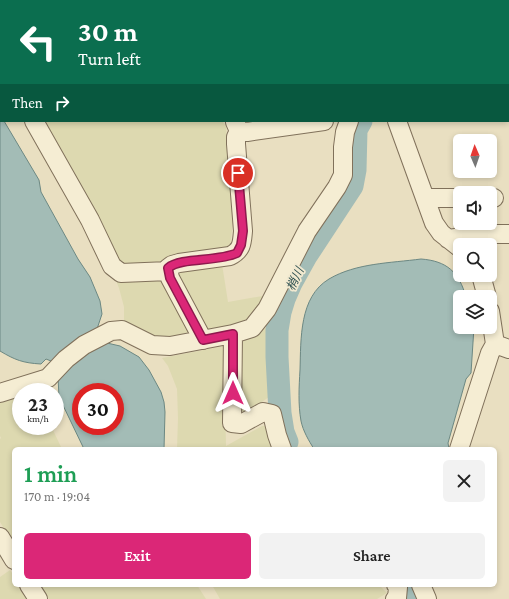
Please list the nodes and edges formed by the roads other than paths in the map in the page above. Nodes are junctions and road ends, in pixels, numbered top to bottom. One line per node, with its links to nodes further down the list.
1 (35, 122): 11 (street)
2 (317, 122): 5 (street)
3 (349, 122): 13 (street)
4 (397, 122): 6 (street)
5 (237, 126): 11 (street)
6 (425, 198): 7 (street); 10 (street)
7 (453, 198)
8 (509, 234): 9 (street)
9 (474, 238)
10 (453, 243)
11 (168, 271): 14 (street)
12 (497, 332): 15 (street)
13 (233, 334): 14 (street); 17 (street)
14 (203, 340): 16 (street)
15 (502, 347): 18 (street)
16 (0, 393)
17 (281, 447)
18 (460, 447)
19 (0, 537): 20 (street)
20 (12, 557)
21 (30, 587): 24 (street)
22 (398, 587): 25 (street)
23 (422, 587): 26 (street)
24 (38, 599)
25 (396, 599)
26 (427, 599)

